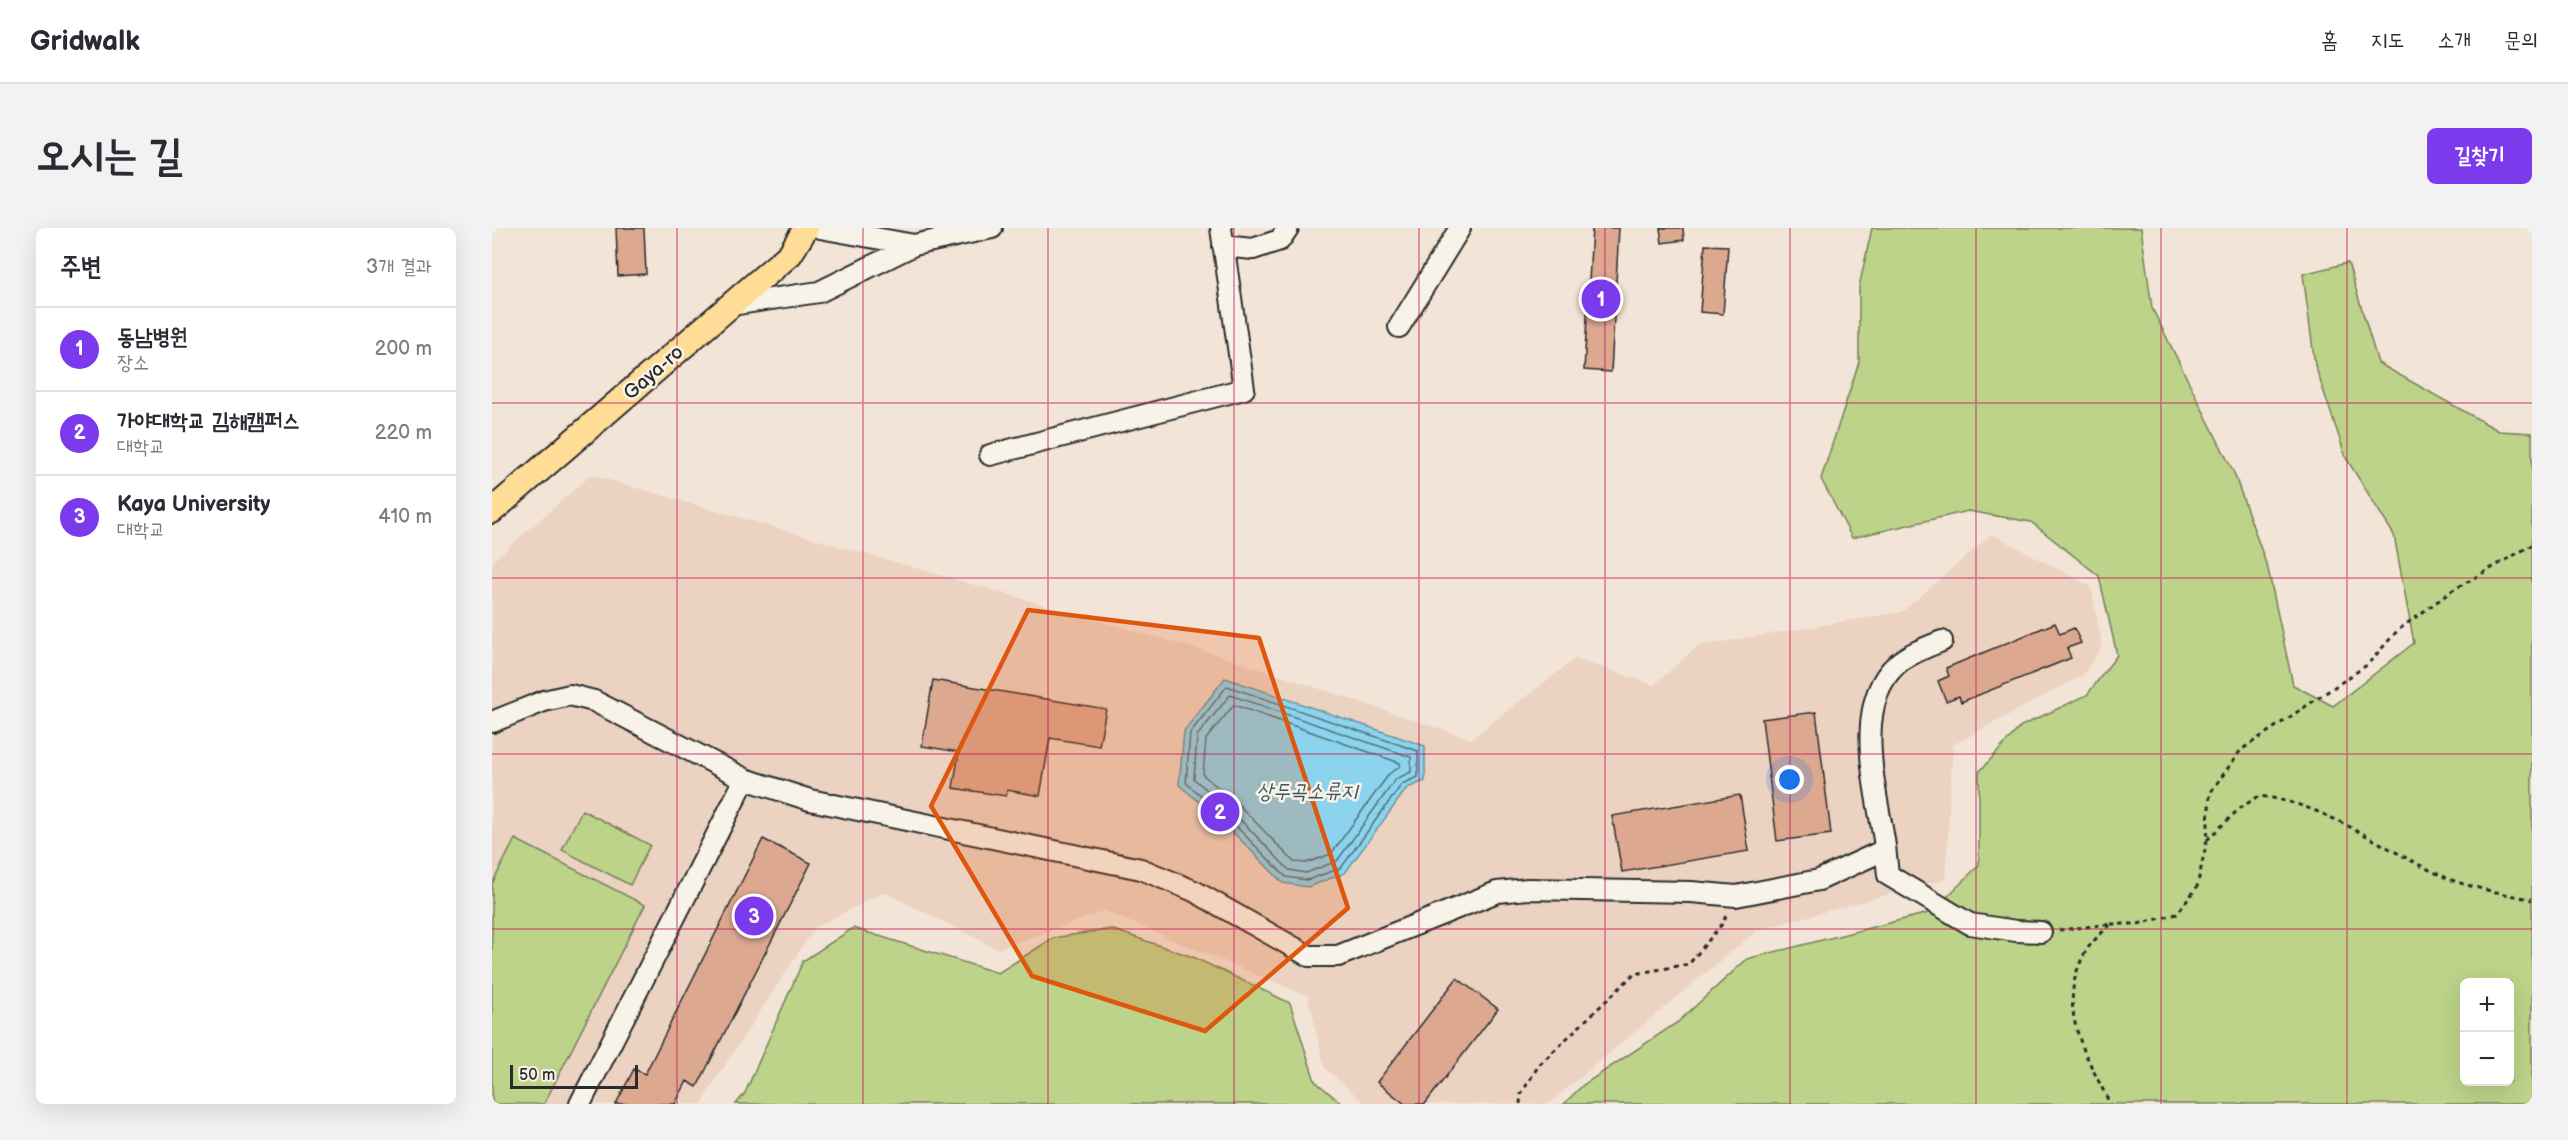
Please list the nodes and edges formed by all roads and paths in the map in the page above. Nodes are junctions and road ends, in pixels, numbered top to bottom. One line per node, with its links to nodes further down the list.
1 (807, 228): 8 (main road, Gaya-ro)
2 (820, 228): 7 (street)
3 (992, 228): 7 (street)
4 (1288, 228): 6 (street)
5 (1460, 228): 9 (street)
6 (1222, 237): 10 (street)
7 (914, 245): 8 (street)
8 (731, 305): 11 (main road, Gaya-ro)
9 (1399, 327)
10 (990, 455)
11 (492, 511)
12 (2532, 545): 16 (path)
13 (1942, 641): 17 (street)
14 (492, 722): 15 (street)
15 (745, 779): 18 (street); 22 (street)
16 (2207, 840): 19 (path); 20 (path)
17 (1885, 846): 18 (street); 21 (street)
18 (1736, 896): 23 (path)
19 (2532, 900)
20 (2111, 924): 21 (path); 24 (path)
21 (2041, 932)
22 (580, 1104)
23 (1520, 1104)
24 (2110, 1104)

